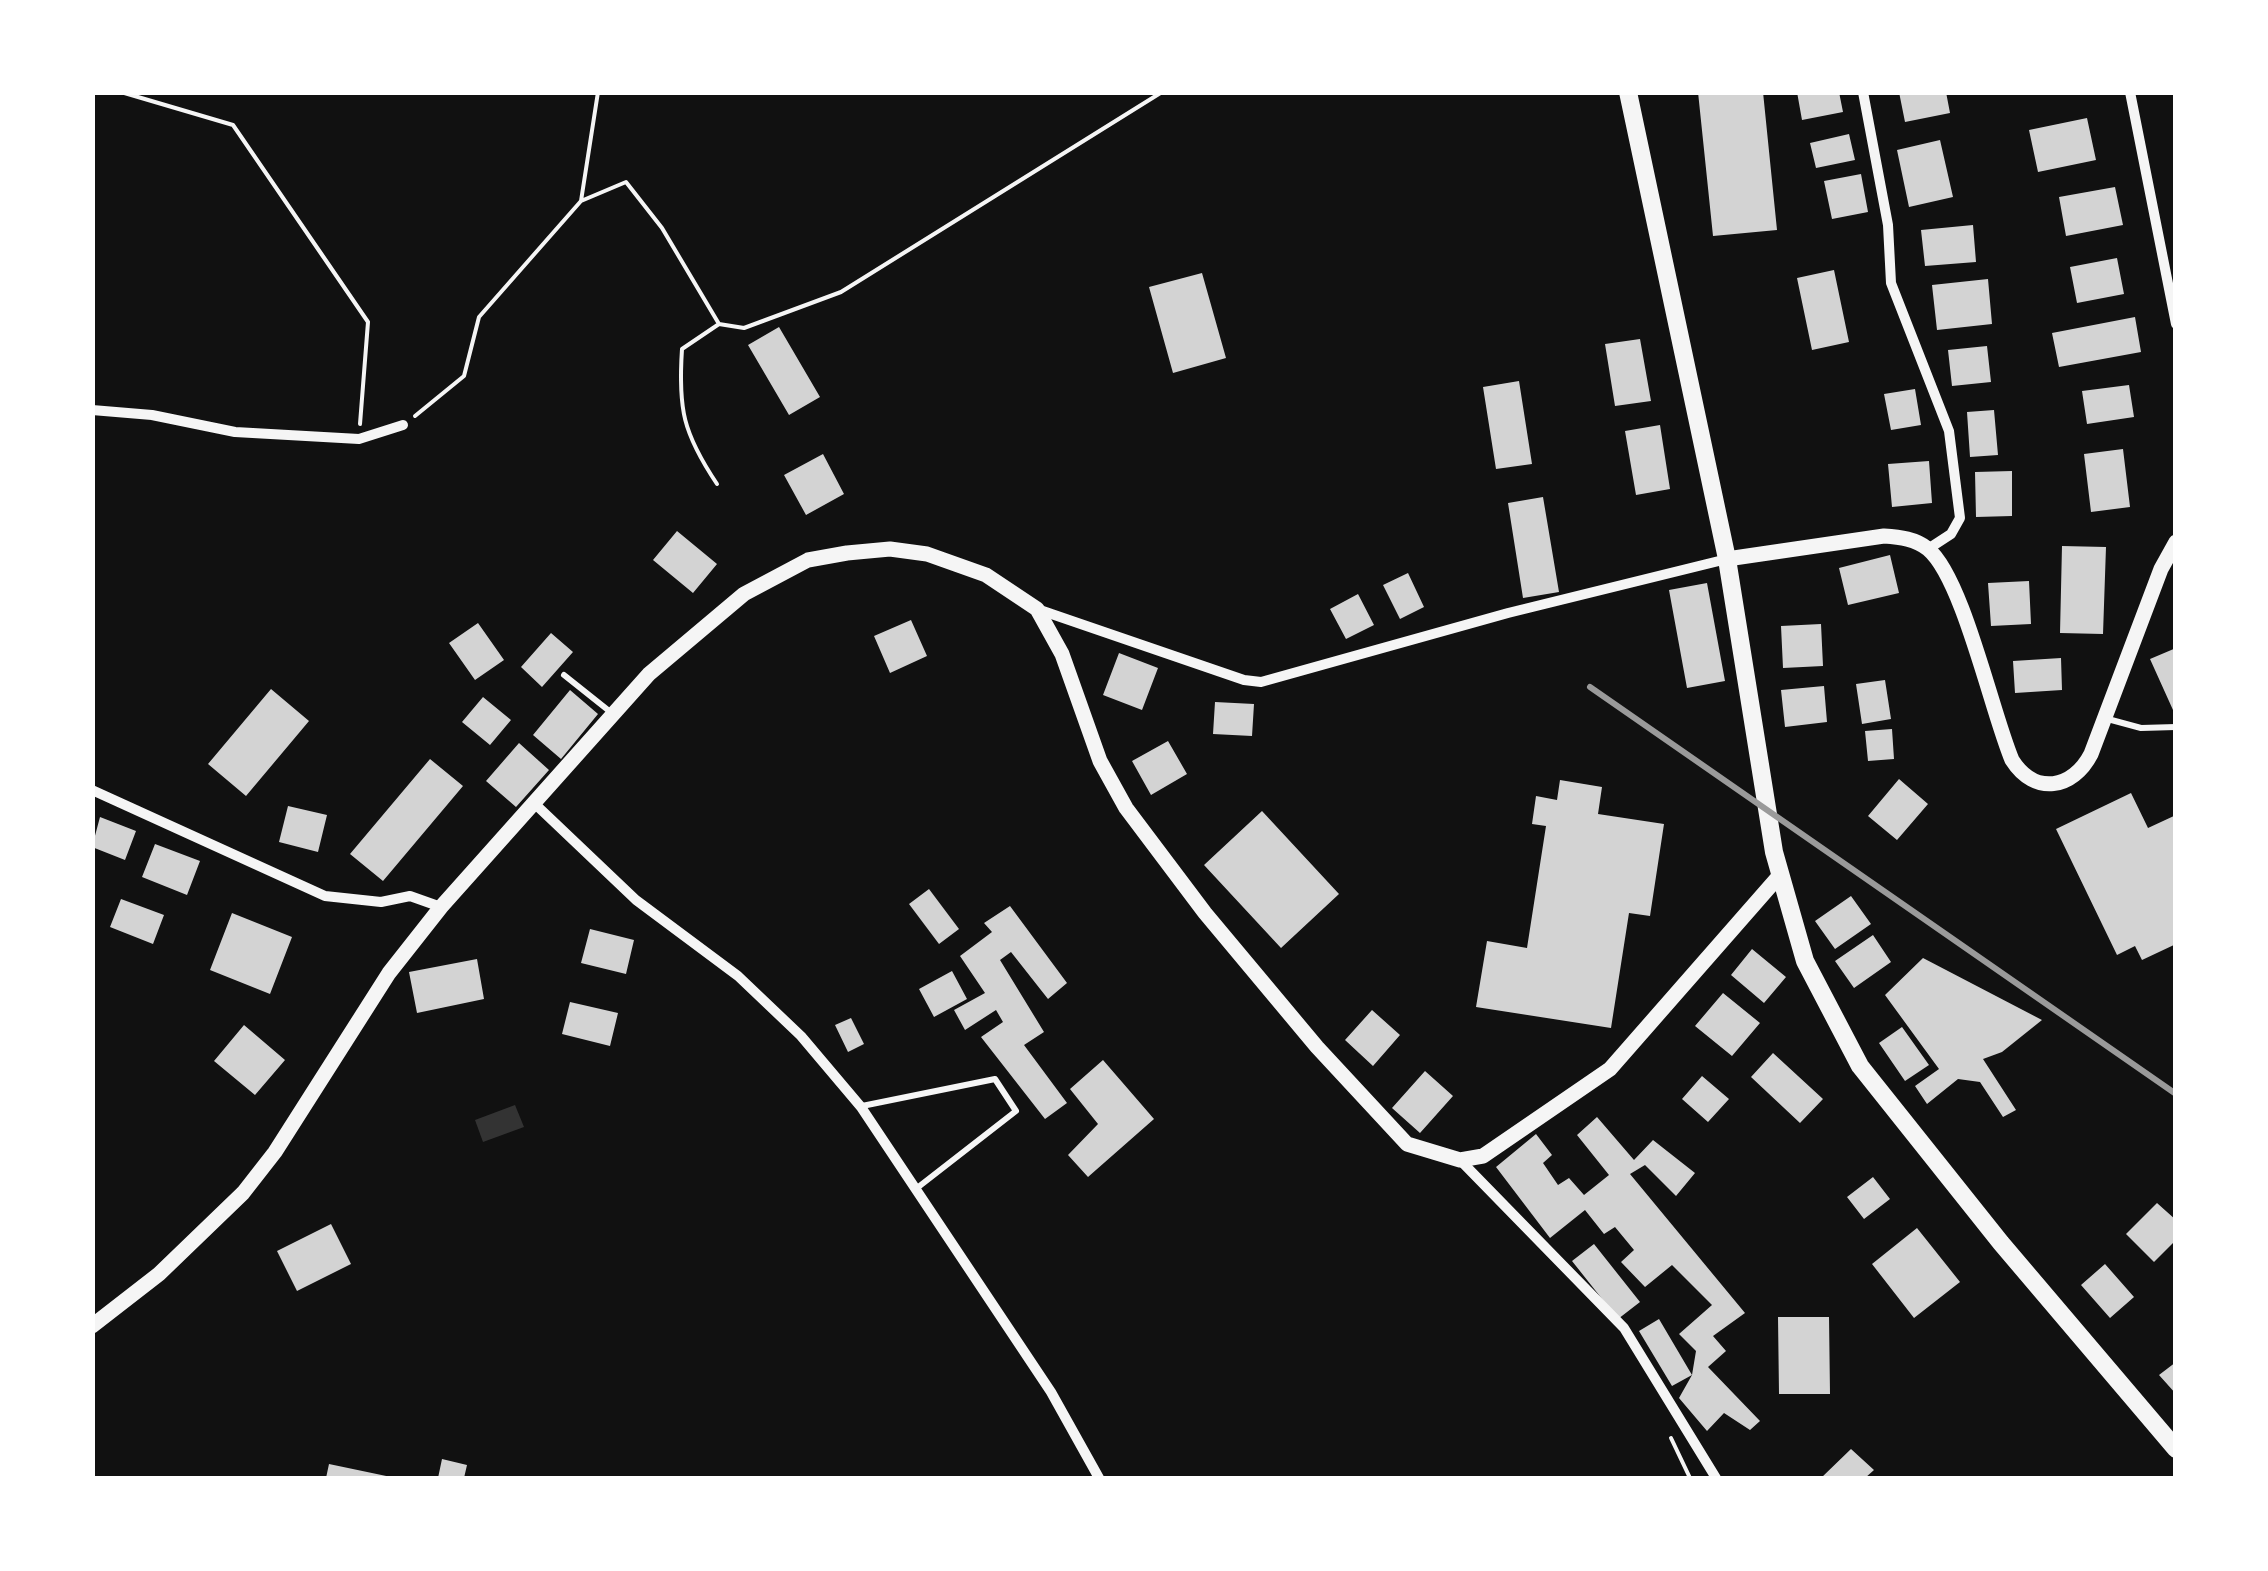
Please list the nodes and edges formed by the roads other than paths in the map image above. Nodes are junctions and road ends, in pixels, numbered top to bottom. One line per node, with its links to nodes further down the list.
1 (1628, 92): 9 (main road)
2 (1863, 92): 8 (street)
3 (2130, 92): 4 (street)
4 (2176, 324)
5 (92, 410): 6 (street)
6 (404, 425)
7 (2176, 542): 13 (street)
8 (1928, 548): 9 (street); 13 (street)
9 (1726, 559): 10 (street); 17 (main road)
10 (1037, 609): 12 (street); 20 (street)
11 (564, 675): 12 (lane)
12 (613, 714): 16 (street)
13 (2104, 718): 14 (lane)
14 (2176, 727)
15 (92, 790): 18 (street)
16 (534, 803): 18 (street); 19 (street)
17 (1780, 875): 20 (street); 23 (main road)
18 (441, 908): 22 (street)
19 (861, 1106): 21 (street); 21 (lane)
20 (1460, 1160): 25 (street)
21 (917, 1188): 24 (street)
22 (92, 1326)
23 (2176, 1449)
24 (1100, 1478)
25 (1716, 1478)

